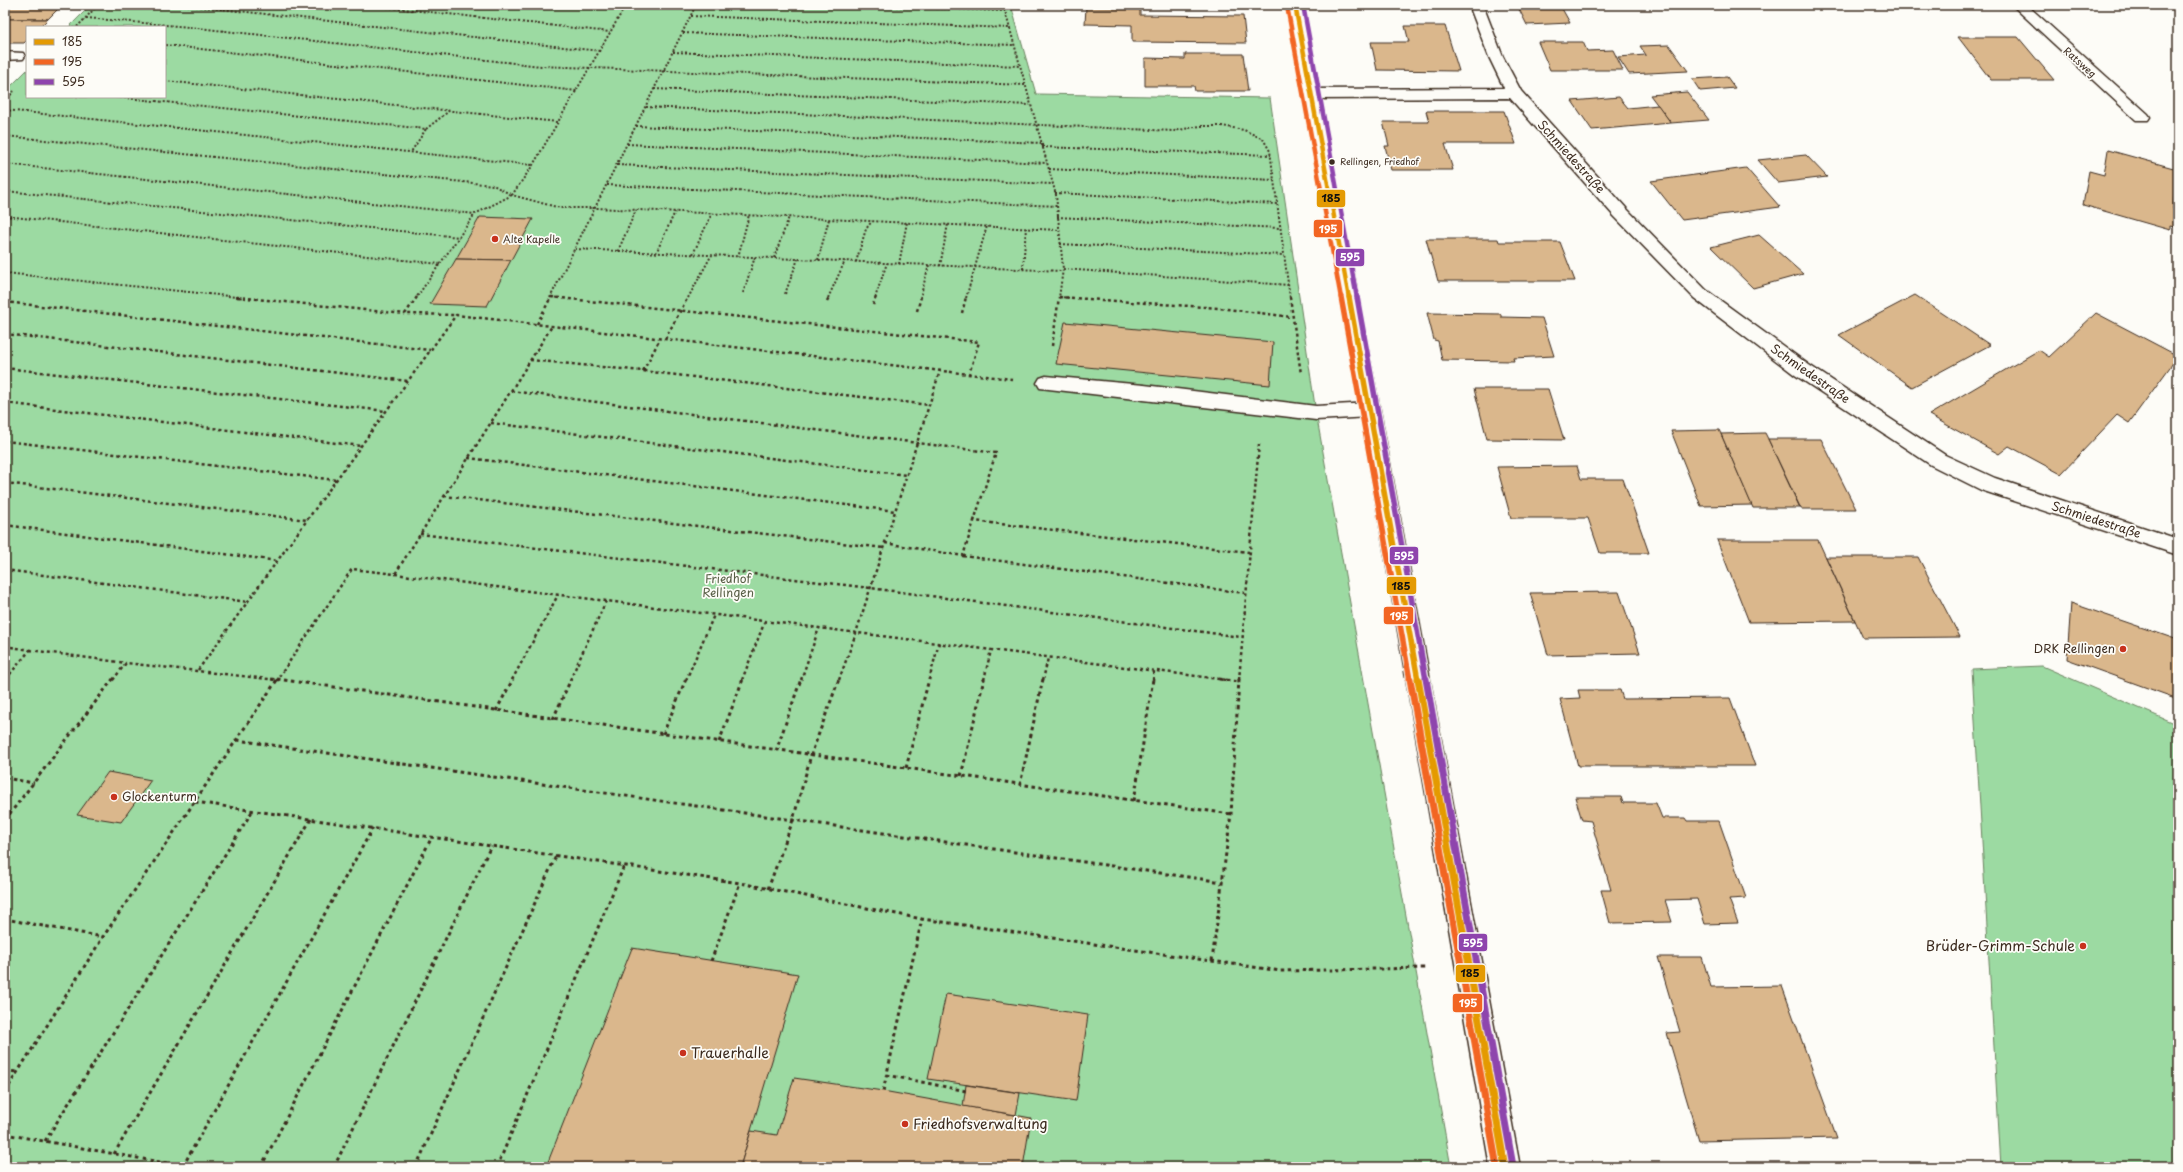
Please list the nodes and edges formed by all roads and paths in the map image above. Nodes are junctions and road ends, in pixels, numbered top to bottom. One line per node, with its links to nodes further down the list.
1 (98, 5): 15 (path)
2 (184, 5): 22 (path)
3 (367, 5): 18 (path)
4 (576, 5): 12 (path)
5 (626, 5): 12 (path)
6 (696, 5): 14 (path)
7 (860, 5): 13 (path)
8 (1005, 5): 13 (path)
9 (1294, 5): 32 (street)
10 (1476, 5): 31 (street, Schmiedestraße)
11 (2019, 5): 38 (street, Ratsweg)
12 (623, 10): 18 (path)
13 (1005, 11): 17 (path)
14 (691, 16): 17 (path); 19 (path)
15 (86, 18): 16 (path); 25 (path)
16 (78, 26)
17 (1009, 28): 21 (path)
18 (610, 32): 22 (path)
19 (683, 33): 21 (path); 23 (path)
20 (166, 45): 30 (path)
21 (1014, 45): 24 (path)
22 (600, 51): 25 (path)
23 (673, 52): 24 (path); 26 (path)
24 (1020, 66): 28 (path)
25 (590, 69): 26 (path); 30 (path)
26 (664, 71): 28 (path); 29 (path)
27 (166, 81): 37 (path)
28 (1025, 85): 34 (path)
29 (654, 89): 34 (path); 35 (path)
30 (577, 90): 39 (path)
31 (1514, 93): 32 (street); 152 (street, Schmiedestraße)
32 (1311, 94): 135 (street)
33 (125, 98): 42 (path)
34 (1030, 104): 40 (path)
35 (646, 107): 40 (path); 41 (path)
36 (5, 110): 47 (path)
37 (449, 111): 39 (path); 42 (path)
38 (2142, 117)
39 (558, 122): 51 (path)
40 (1036, 125): 44 (path); 48 (path)
41 (636, 126): 44 (path); 45 (path)
42 (426, 130): 47 (path)
43 (5, 136): 59 (path)
44 (1041, 142): 46 (path)
45 (627, 144): 49 (path); 52 (path)
46 (1042, 147): 48 (path); 49 (path)
47 (411, 152): 51 (path)
48 (1271, 155): 54 (path)
49 (1047, 163): 53 (path)
50 (5, 164): 66 (path)
51 (533, 165): 59 (path)
52 (617, 165): 55 (path); 56 (path)
53 (1048, 169): 54 (path); 55 (path)
54 (1274, 180): 60 (path)
55 (1053, 184): 58 (path)
56 (607, 185): 61 (path); 62 (path)
57 (5, 191): 79 (path)
58 (1055, 193): 60 (path); 61 (path)
59 (512, 194): 62 (path); 66 (path)
60 (1278, 204): 77 (path)
61 (1057, 206): 70 (path)
62 (596, 208): 63 (path); 81 (path)
63 (636, 210): 64 (path); 82 (path)
64 (675, 212): 65 (path); 83 (path)
65 (712, 213): 67 (path); 84 (path)
66 (475, 214): 79 (path)
67 (749, 215): 69 (path); 87 (path)
68 (5, 216): 95 (path)
69 (789, 217): 71 (path); 89 (path)
70 (1057, 217): 77 (path); 78 (path)
71 (829, 219): 72 (path); 91 (path)
72 (872, 221): 73 (path); 93 (path)
73 (907, 222): 74 (path); 96 (path)
74 (948, 224): 75 (path); 98 (path)
75 (988, 226): 76 (path); 99 (path)
76 (1026, 228): 78 (path); 100 (path)
77 (1280, 228): 85 (path)
78 (1059, 230): 80 (path)
79 (459, 237): 95 (path)
80 (1060, 244): 85 (path); 101 (path)
81 (575, 249): 82 (path); 106 (path)
82 (618, 251): 83 (path)
83 (656, 253): 84 (path)
84 (693, 254): 86 (path)
85 (1284, 254): 103 (path)
86 (712, 255): 87 (path); 111 (path)
87 (738, 256): 88 (path)
88 (755, 257): 89 (path); 104 (path)
89 (774, 258): 90 (path)
90 (798, 259): 91 (path); 105 (path)
91 (818, 260): 92 (path)
92 (845, 261): 93 (path); 108 (path)
93 (856, 262): 94 (path)
94 (887, 263): 96 (path); 110 (path)
95 (440, 264): 114 (path)
96 (899, 264): 97 (path)
97 (929, 265): 98 (path); 112 (path)
98 (940, 266): 99 (path)
99 (974, 267): 100 (path); 113 (path)
100 (1023, 269): 101 (path)
101 (1062, 270): 103 (path); 107 (path)
102 (5, 273): 114 (path)
103 (1288, 285): 116 (path)
104 (743, 293)
105 (785, 294)
106 (551, 297): 111 (path); 117 (path)
107 (1059, 297): 116 (path); 129 (path)
108 (827, 301)
109 (5, 302): 122 (path)
110 (874, 305)
111 (682, 310): 121 (path); 127 (path)
112 (917, 311)
113 (962, 313)
114 (405, 314): 115 (path)
115 (456, 315): 117 (path); 122 (path)
116 (1292, 317): 134 (path)
117 (537, 324): 118 (path)
118 (552, 326): 120 (path); 123 (path)
119 (5, 334): 128 (path)
120 (660, 339): 121 (path); 126 (path)
121 (665, 339): 125 (path)
122 (430, 350): 128 (path)
123 (530, 360): 126 (path); 130 (path)
124 (5, 368): 136 (path)
125 (940, 370): 127 (path); 132 (path)
126 (643, 371): 132 (path)
127 (969, 374): 129 (path)
128 (408, 381): 136 (path)
129 (1046, 383): 133 (lane)
130 (511, 391): 137 (path); 139 (path)
131 (5, 403): 140 (path)
132 (929, 405): 139 (path)
133 (1263, 406): 134 (lane); 154 (path)
134 (1291, 409): 135 (lane)
135 (1370, 410): 227 (street)
136 (386, 412): 140 (path)
137 (491, 423): 141 (path); 142 (path)
138 (5, 441): 143 (path)
139 (917, 441): 142 (path); 148 (path)
140 (361, 446): 143 (path)
141 (468, 458): 145 (path); 146 (path)
142 (906, 475): 146 (path)
143 (336, 480): 147 (path)
144 (5, 483): 147 (path)
145 (444, 496): 150 (path); 153 (path)
146 (895, 511): 151 (path)
147 (307, 520): 156 (path)
148 (974, 521): 154 (path); 155 (path)
149 (5, 525): 156 (path)
150 (420, 534): 158 (path); 159 (path)
151 (885, 543): 153 (path); 155 (path)
152 (2178, 547)
153 (884, 548): 159 (path)
154 (1249, 552): 160 (path)
155 (963, 556): 160 (path)
156 (278, 561): 163 (path)
157 (5, 570): 163 (path)
158 (396, 574): 161 (path); 178 (path)
159 (870, 588): 167 (path); 168 (path)
160 (1245, 593): 168 (path)
161 (558, 595): 162 (path); 180 (path)
162 (606, 601): 164 (path); 181 (path)
163 (248, 602): 175 (path)
164 (714, 614): 165 (path); 182 (path)
165 (765, 621): 166 (path); 184 (path)
166 (819, 628): 167 (path); 185 (path)
167 (856, 633): 169 (path); 186 (path)
168 (1241, 637): 179 (path)
169 (939, 643): 172 (path); 187 (path)
170 (5, 646): 171 (path)
171 (30, 650): 174 (path); 177 (path)
172 (991, 650): 173 (path); 188 (path)
173 (1048, 658): 176 (path); 191 (path)
174 (126, 663): 175 (path); 190 (path)
175 (198, 670): 178 (path)
176 (1154, 671): 179 (path); 192 (path)
177 (5, 680)
178 (277, 680): 180 (path); 183 (path)
179 (1240, 682): 195 (path)
180 (496, 711): 181 (path)
181 (553, 719): 182 (path)
182 (663, 734): 184 (path)
183 (237, 740): 193 (path); 198 (path)
184 (719, 742): 185 (path)
185 (776, 750): 186 (path)
186 (812, 755): 187 (path); 198 (path)
187 (906, 768): 188 (path)
188 (961, 776): 191 (path)
189 (5, 778): 190 (path)
190 (34, 783): 197 (path)
191 (1020, 785): 192 (path)
192 (1134, 801): 195 (path)
193 (195, 802): 194 (path); 209 (path)
194 (253, 810): 196 (path); 220 (path)
195 (1231, 814): 204 (path)
196 (311, 819): 199 (path); 221 (path)
197 (5, 820)
198 (793, 820): 204 (path); 206 (path)
199 (373, 828): 200 (path); 222 (path)
200 (432, 837): 201 (path); 223 (path)
201 (491, 846): 202 (path); 224 (path)
202 (556, 856): 203 (path); 225 (path)
203 (624, 866): 205 (path); 226 (path)
204 (1222, 882): 211 (path)
205 (740, 883): 206 (path); 210 (path)
206 (768, 889): 208 (path)
207 (5, 919): 209 (path)
208 (922, 919): 211 (path); 215 (path)
209 (103, 937): 214 (path)
210 (711, 961)
211 (1212, 961): 212 (path)
212 (1428, 968)
213 (5, 1070): 214 (path)
214 (18, 1072): 218 (path)
215 (887, 1075): 216 (path); 217 (path)
216 (883, 1091)
217 (966, 1091)
218 (5, 1092)
219 (5, 1134): 220 (path)
220 (45, 1141): 221 (path)
221 (114, 1154): 222 (path)
222 (185, 1167)
223 (261, 1167)
224 (334, 1167)
225 (416, 1167)
226 (497, 1167)
227 (1505, 1167)

